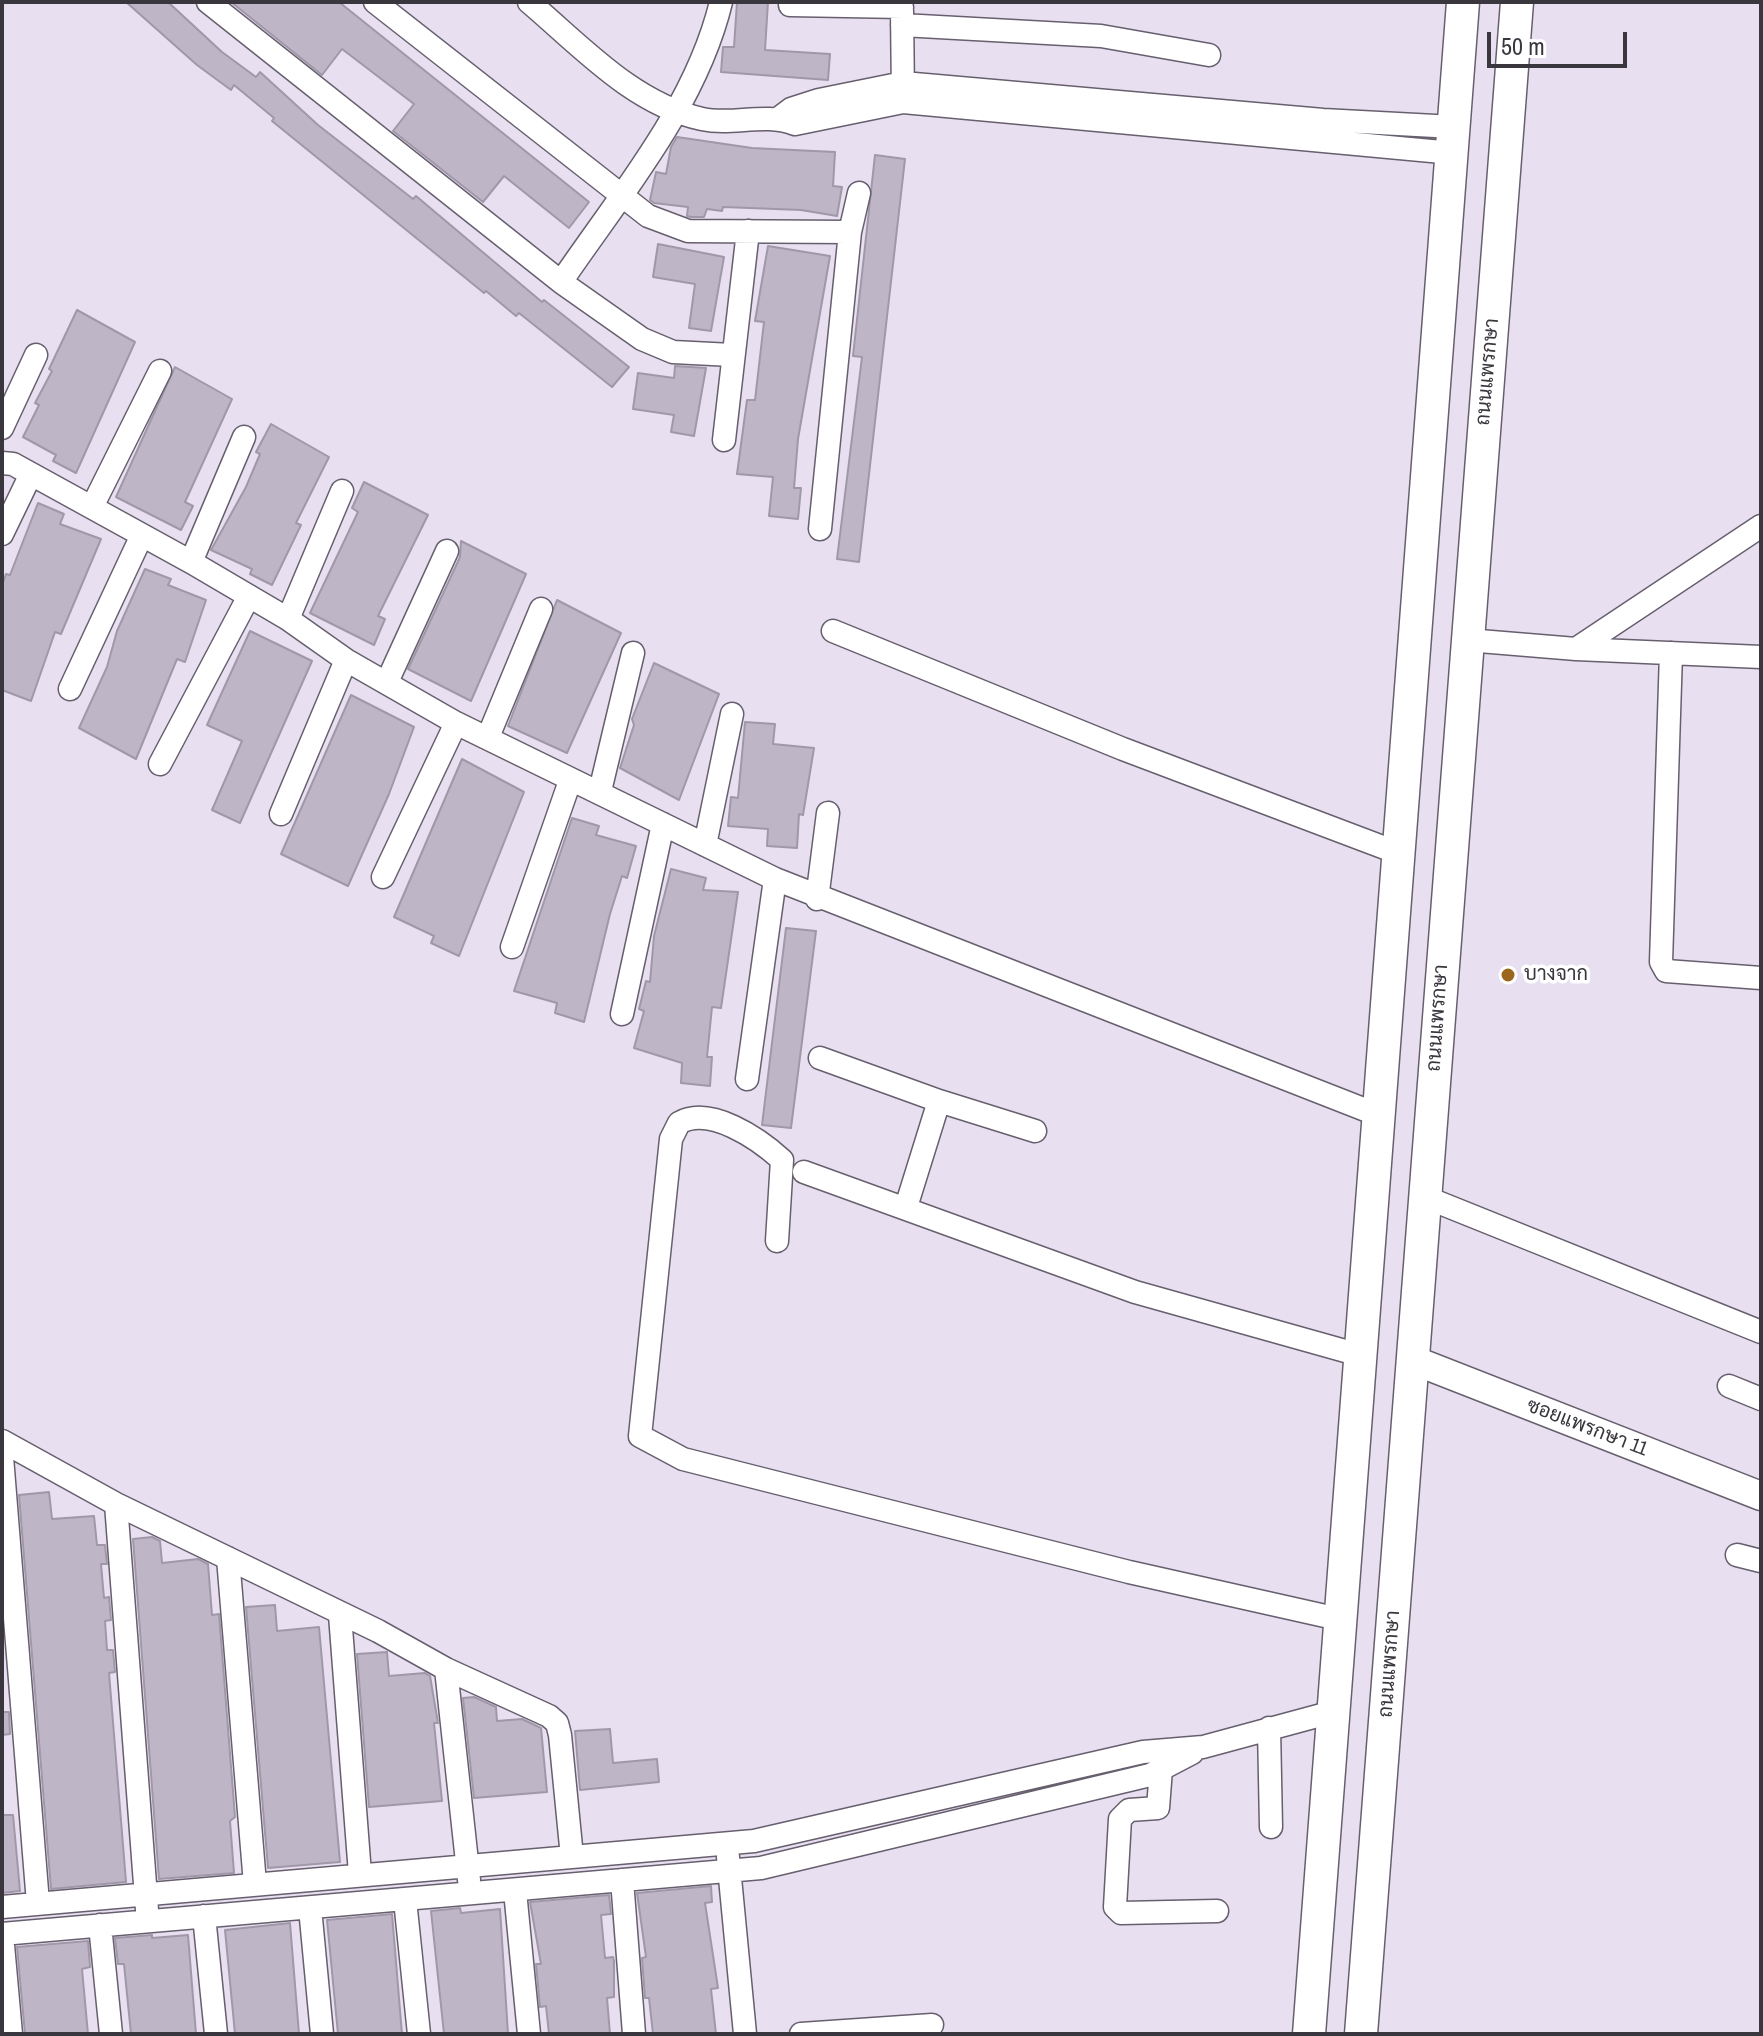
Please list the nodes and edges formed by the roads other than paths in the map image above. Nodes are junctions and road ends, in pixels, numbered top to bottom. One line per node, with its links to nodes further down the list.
1 (208, 2): 17 (street)
2 (375, 2): 14 (street)
3 (529, 2): 11 (street)
4 (1463, 2): 12 (main road)
5 (1517, 2): 38 (main road, ถนนแพรกษา)
6 (716, 5): 11 (street)
7 (790, 5): 8 (street)
8 (902, 11): 9 (street); 10 (street)
9 (1209, 55)
10 (903, 93): 11 (street); 12 (street)
11 (676, 110): 14 (street)
12 (1454, 140): 56 (main road)
13 (859, 193): 16 (street)
14 (621, 194): 15 (street); 17 (street)
15 (748, 231): 16 (street); 19 (street)
16 (850, 232): 29 (street)
17 (561, 282): 19 (street)
18 (36, 355): 21 (street)
19 (732, 355): 23 (street)
20 (160, 371): 27 (street)
21 (2, 428)
22 (244, 437): 33 (street)
23 (724, 440)
24 (2, 463): 25 (street)
25 (31, 474): 27 (street); 30 (street)
26 (342, 491): 36 (street)
27 (92, 507): 31 (street)
28 (1761, 526): 39 (street)
29 (820, 529)
30 (2, 534)
31 (142, 535): 33 (street); 45 (street)
32 (447, 551): 44 (street)
33 (191, 562): 34 (street)
34 (249, 596): 36 (street); 49 (street)
35 (541, 609): 48 (street)
36 (288, 619): 43 (street)
37 (833, 631): 56 (street)
38 (1467, 640): 39 (street); 69 (main road, ถนนแพรกษา)
39 (1576, 649): 41 (street)
40 (633, 653): 51 (street)
41 (1671, 653): 42 (street); 61 (street)
42 (1761, 657)
43 (346, 660): 44 (street); 53 (street)
44 (387, 682): 47 (street)
45 (70, 689)
46 (732, 714): 55 (street)
47 (456, 723): 48 (street); 57 (street)
48 (488, 737): 50 (street)
49 (160, 764)
50 (570, 781): 51 (street); 60 (street)
51 (600, 791): 54 (street)
52 (828, 813): 59 (street)
53 (281, 814)
54 (663, 824): 55 (street); 62 (street)
55 (705, 845): 58 (street)
56 (1401, 854): 66 (main road)
57 (383, 877)
58 (775, 879): 59 (street); 64 (street)
59 (817, 899): 66 (street)
60 (512, 947)
61 (1761, 978)
62 (622, 1014)
63 (820, 1058): 65 (street)
64 (747, 1079)
65 (939, 1101): 67 (street); 70 (street)
66 (1381, 1116): 73 (main road)
67 (1035, 1131)
68 (804, 1172): 70 (street)
69 (1425, 1197): 72 (street); 74 (main road, ถนนแพรกษา)
70 (906, 1207): 73 (street)
71 (777, 1241): 85 (street)
72 (1761, 1332)
73 (1363, 1356): 85 (main road)
74 (1413, 1360): 79 (street, ซอยแพรกษา 11); 124 (main road, ถนนแพรกษา)
75 (1729, 1386): 76 (street)
76 (1761, 1399)
77 (2, 1441): 80 (street)
78 (2, 1457): 105 (street)
79 (1761, 1496)
80 (116, 1504): 82 (street); 103 (street)
81 (1737, 1555): 83 (street)
82 (228, 1558): 84 (street); 100 (street)
83 (1761, 1561)
84 (340, 1615): 86 (street); 98 (street)
85 (1343, 1620): 87 (main road)
86 (446, 1669): 95 (street); 96 (street)
87 (1336, 1711): 88 (street); 123 (main road)
88 (1269, 1728): 89 (street); 93 (street)
89 (1203, 1747): 90 (street); 91 (street)
90 (1161, 1769): 92 (street); 108 (street)
91 (930, 1801): 92 (street); 94 (street)
92 (935, 1826): 97 (street)
93 (1271, 1827)
94 (727, 1844): 95 (street); 97 (street)
95 (572, 1857): 96 (street)
96 (467, 1866): 98 (street); 102 (street)
97 (729, 1871): 99 (street); 121 (street)
98 (360, 1874): 100 (street)
99 (622, 1880): 101 (street); 120 (street)
100 (255, 1884): 103 (street)
101 (515, 1891): 102 (street); 119 (street)
102 (470, 1893): 104 (street)
103 (146, 1896): 105 (street); 110 (street)
104 (405, 1900): 107 (street); 118 (street)
105 (38, 1903): 106 (street)
106 (2, 1907)
107 (310, 1908): 109 (street); 117 (street)
108 (1217, 1911)
109 (204, 1916): 110 (street); 116 (street)
110 (149, 1922): 111 (street)
111 (100, 1925): 112 (street); 115 (street)
112 (2, 1934): 114 (street)
113 (932, 2025): 122 (street)
114 (11, 2034)
115 (111, 2034)
116 (216, 2034)
117 (322, 2034)
118 (419, 2034)
119 (529, 2034)
120 (634, 2034)
121 (745, 2034)
122 (801, 2034)
123 (1309, 2034)
124 (1361, 2034)

